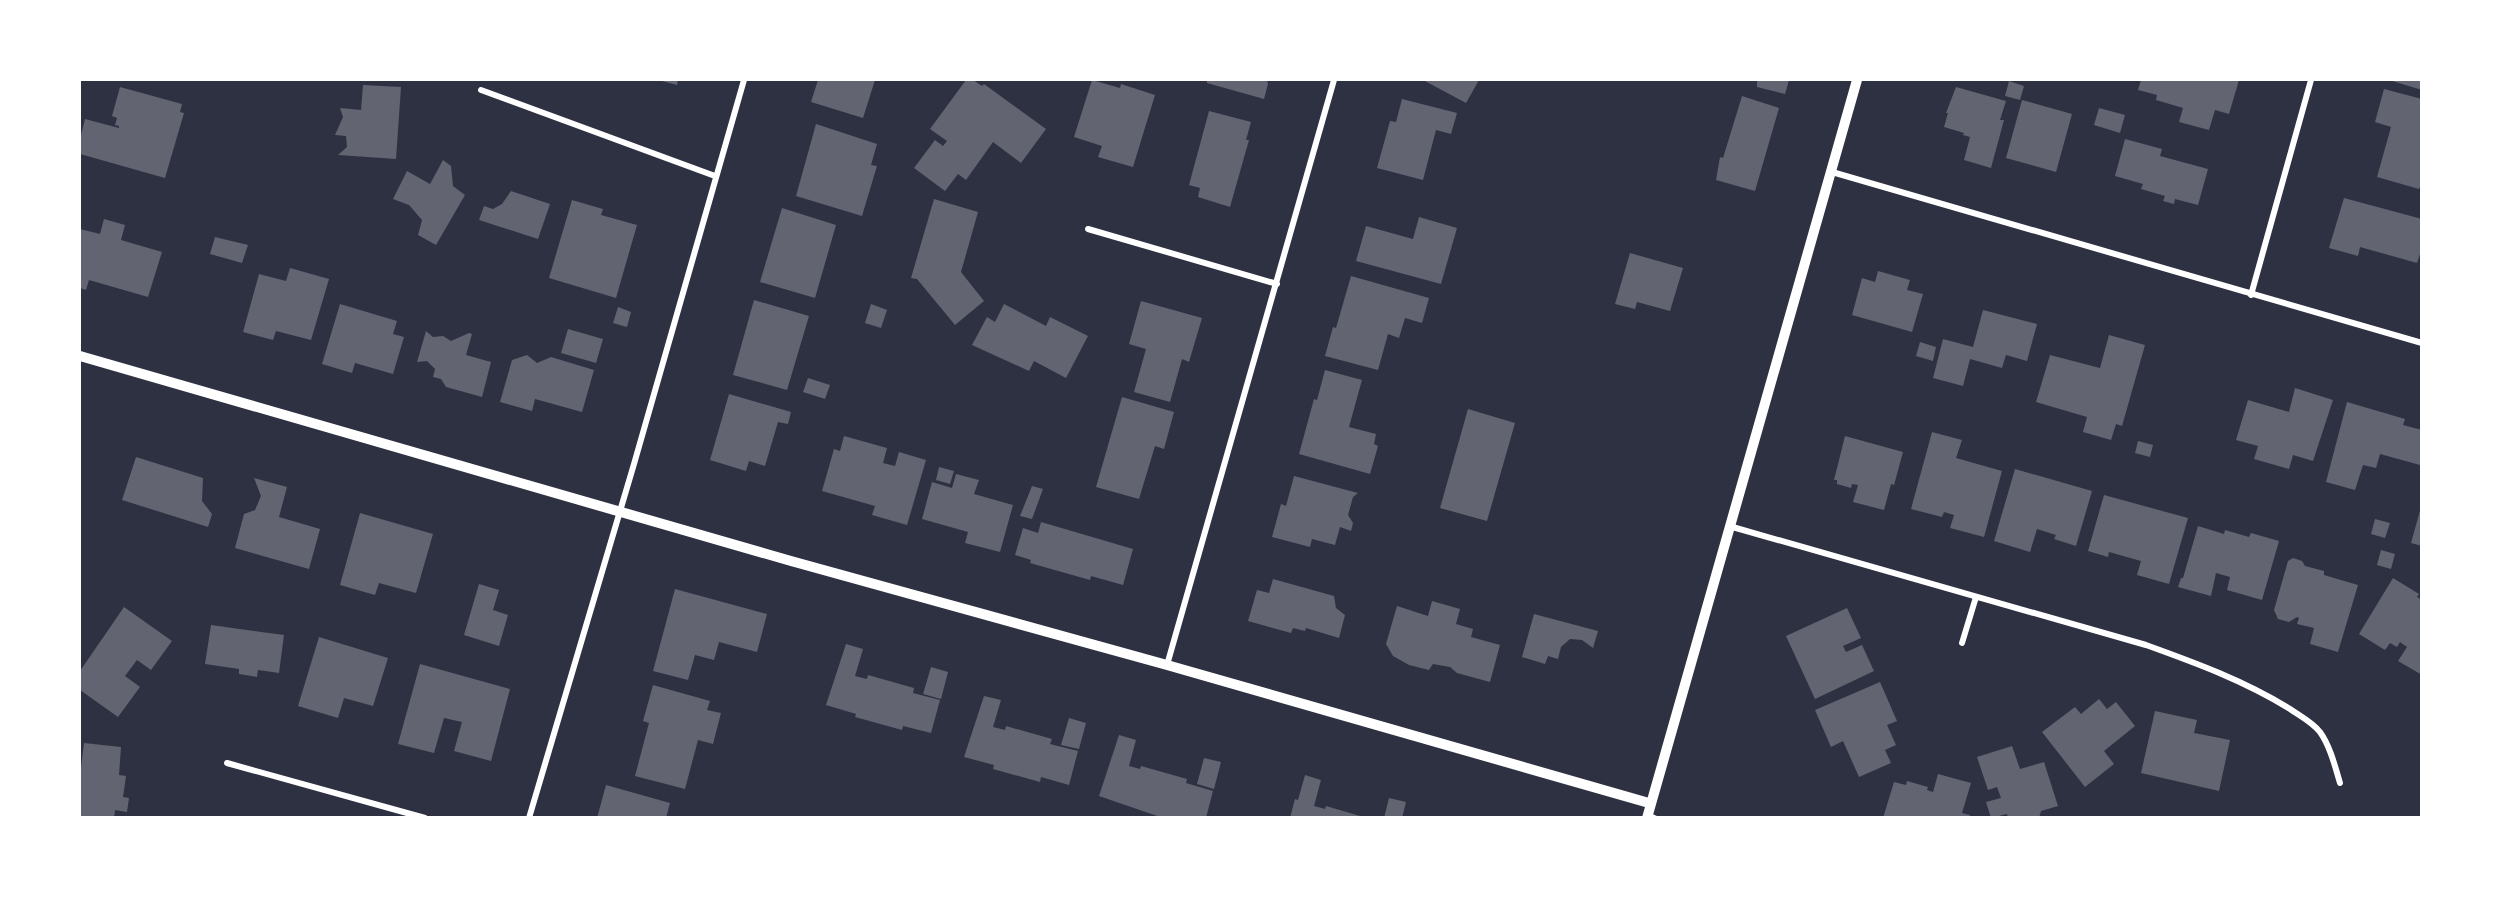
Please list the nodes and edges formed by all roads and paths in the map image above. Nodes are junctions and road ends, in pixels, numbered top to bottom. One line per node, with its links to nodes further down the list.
1 (744, 80): 7 (street)
2 (1334, 80): 9 (street)
3 (1857, 80): 6 (street)
4 (2311, 80): 10 (street)
5 (481, 90): 7 (street)
6 (1832, 172): 10 (street); 14 (street)
7 (715, 176): 13 (street)
8 (1088, 229): 9 (street)
9 (1277, 284): 17 (street)
10 (2251, 295): 11 (street)
11 (2421, 343)
12 (80, 356): 13 (street)
13 (620, 512): 17 (street); 22 (street)
14 (1728, 526): 15 (street); 20 (street)
15 (1976, 597): 16 (street); 19 (street)
16 (1962, 643)
17 (1167, 665): 20 (street)
18 (227, 763): 21 (street)
19 (2340, 783)
20 (1650, 813)
21 (425, 818)
22 (529, 818)

